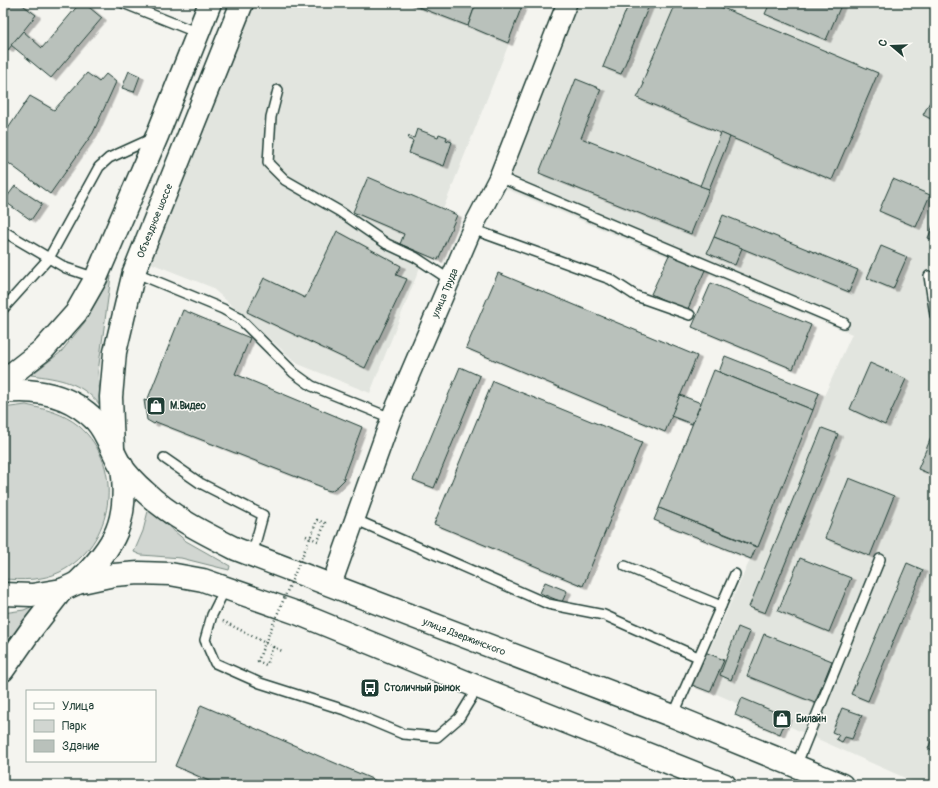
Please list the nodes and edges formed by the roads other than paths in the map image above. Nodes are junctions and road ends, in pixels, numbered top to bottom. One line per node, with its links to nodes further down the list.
1 (123, 3): 5 (lane)
2 (210, 3): 6 (main road)
3 (242, 3): 13 (main road, Объездное шоссе)
4 (567, 3): 9 (street, улица Труда)
5 (138, 6): 6 (lane)
6 (198, 33): 8 (main road)
7 (278, 90): 16 (lane)
8 (157, 136): 12 (lane); 15 (main road)
9 (498, 177): 10 (street, улица Труда); 20 (lane)
10 (472, 229): 16 (street, улица Труда); 18 (lane)
11 (3, 231): 12 (lane)
12 (49, 258): 15 (lane); 17 (lane)
13 (134, 272): 23 (lane); 24 (main road, Объездное шоссе)
14 (929, 276): 19 (lane)
15 (96, 278): 21 (main road)
16 (450, 280): 23 (street, улица Труда)
17 (3, 309)
18 (690, 315)
19 (935, 315)
20 (844, 323)
21 (3, 380)
22 (3, 392): 24 (main road)
23 (392, 418): 26 (street, улица Труда)
24 (117, 458): 27 (main road, улица Дзержинского); 31 (main road, Объездное шоссе)
25 (164, 458): 27 (lane)
26 (354, 519): 32 (street, улица Труда); 36 (lane)
27 (252, 555): 32 (main road, улица Дзержинского)
28 (880, 559): 40 (lane)
29 (625, 566): 35 (lane)
30 (735, 574): 35 (lane)
31 (70, 586): 33 (main road); 34 (main road); 37 (main road, Объездное шоссе)
32 (331, 586): 39 (main road, улица Дзержинского)
33 (226, 587): 38 (main road); 38 (lane)
34 (3, 594)
35 (721, 606): 36 (lane)
36 (698, 657): 39 (lane)
37 (3, 670)
38 (478, 687): 41 (main road)
39 (673, 716): 40 (main road, улица Дзержинского)
40 (796, 766): 42 (main road, улица Дзержинского)
41 (725, 785)
42 (842, 785)

